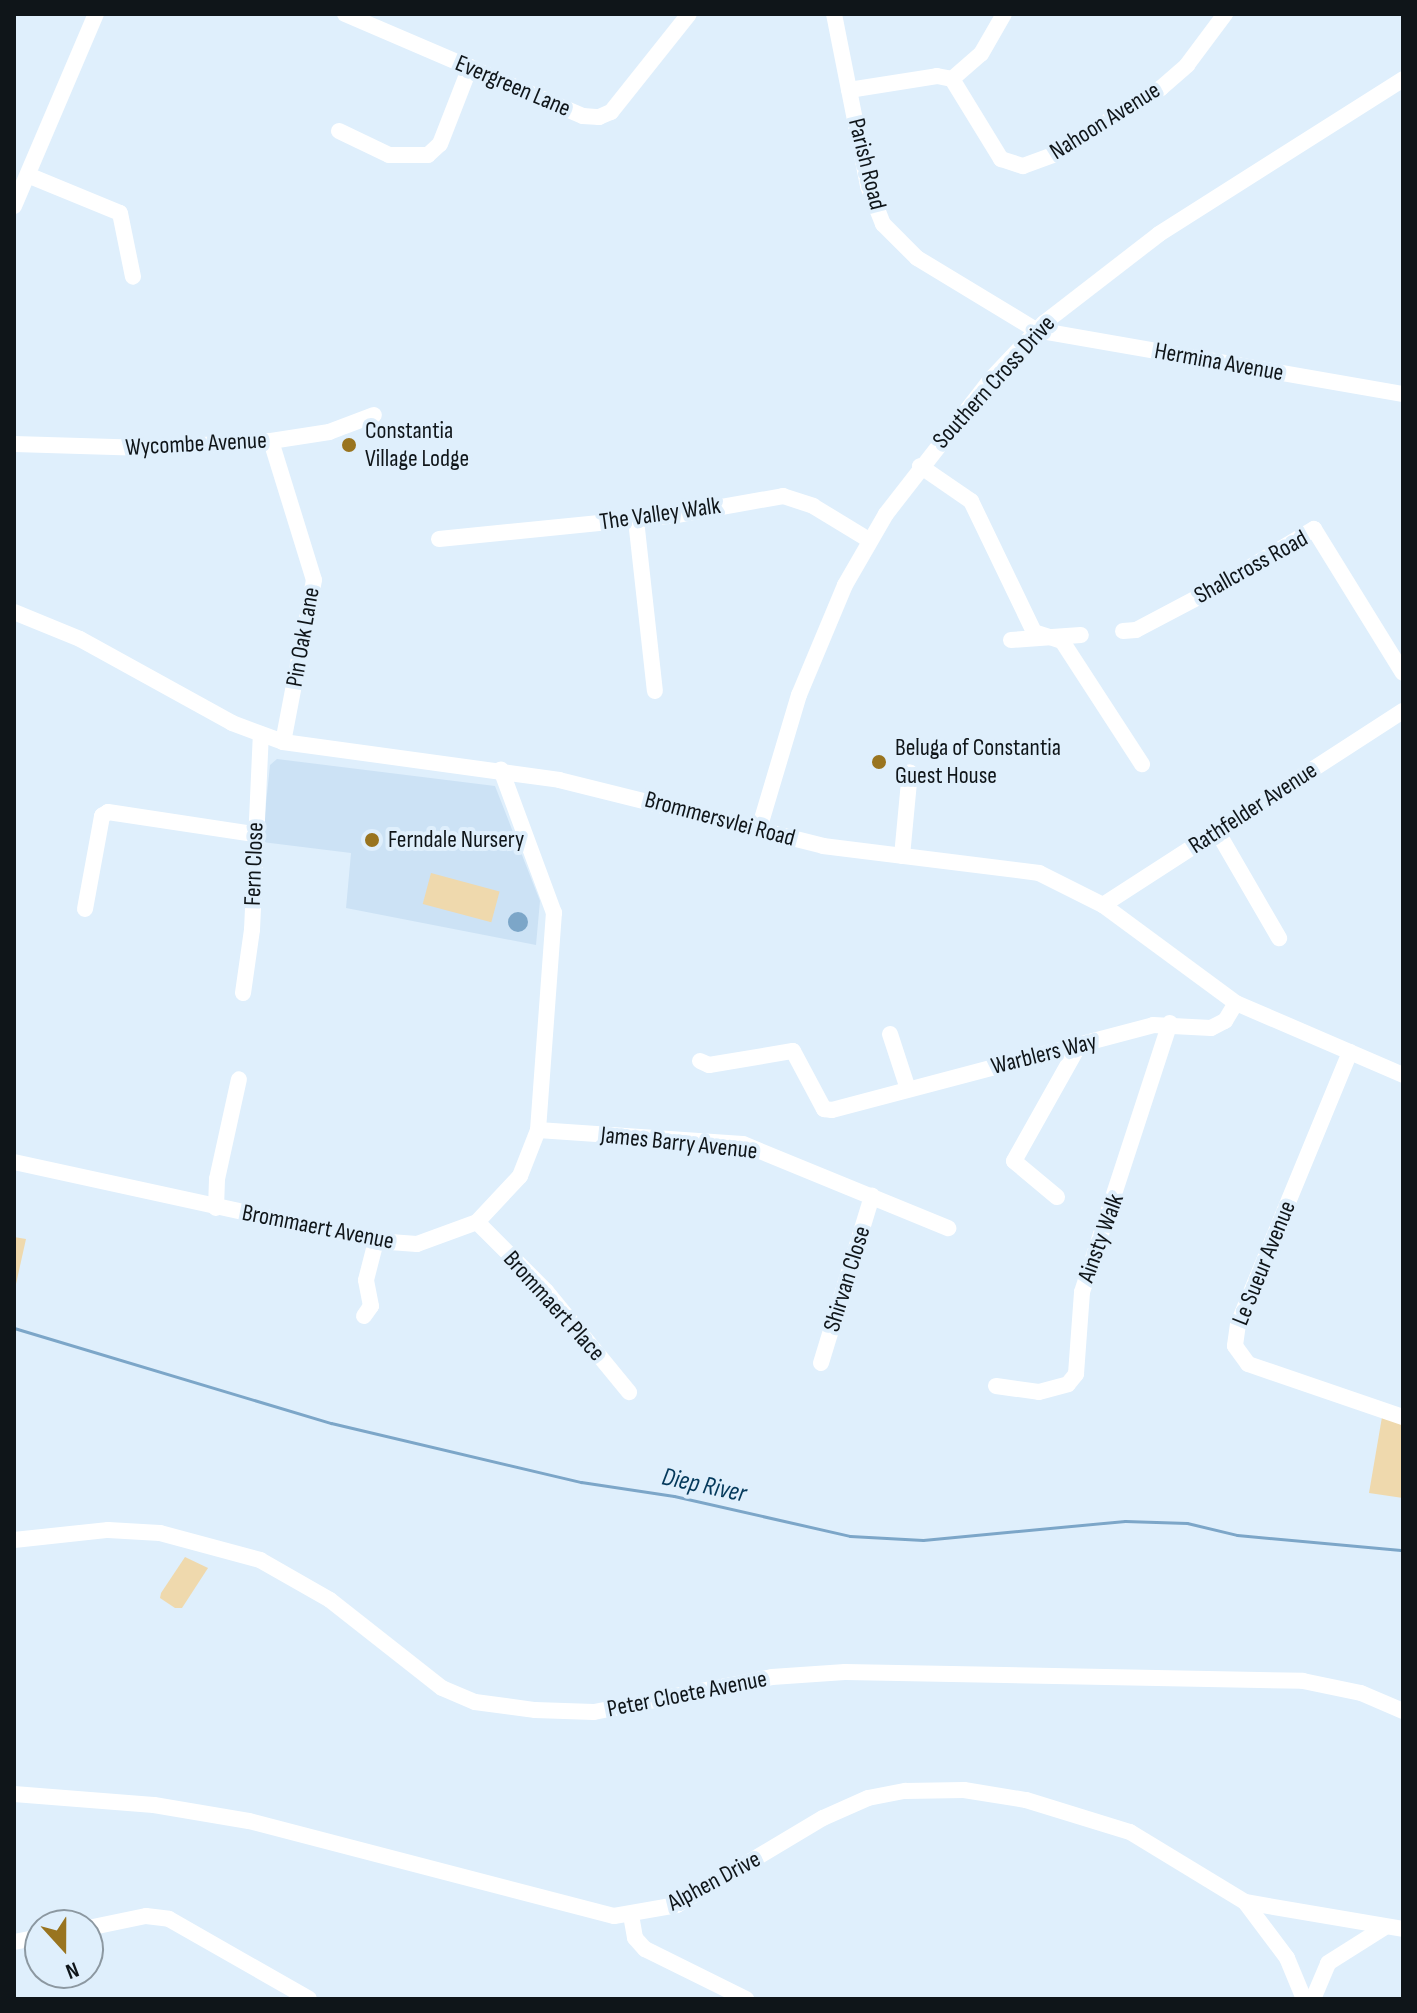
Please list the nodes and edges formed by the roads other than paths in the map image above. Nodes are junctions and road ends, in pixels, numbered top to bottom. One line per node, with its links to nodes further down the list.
1 (96, 14): 12 (street)
2 (345, 14): 7 (street, Evergreen Lane)
3 (689, 14): 7 (street, Evergreen Lane)
4 (834, 14): 10 (street, Parish Road)
5 (1004, 14): 8 (street)
6 (1225, 14): 8 (street, Nahoon Avenue)
7 (470, 67): 11 (street)
8 (952, 79): 10 (street)
9 (1403, 79): 15 (street, Southern Cross Drive)
10 (849, 90): 15 (street, Parish Road)
11 (339, 131)
12 (30, 176): 13 (street); 14 (street)
13 (14, 206)
14 (133, 277)
15 (1036, 330): 16 (street, Hermina Avenue); 20 (street, Southern Cross Drive)
16 (1403, 394)
17 (374, 415): 18 (street, Wycombe Avenue)
18 (271, 441): 19 (street, Wycombe Avenue); 33 (street, Pin Oak Lane)
19 (14, 444)
20 (920, 466): 23 (street, Southern Cross Drive); 27 (street)
21 (636, 520): 22 (street, The Valley Walk); 23 (street, The Valley Walk); 30 (street)
22 (439, 539)
23 (869, 540): 37 (street, Southern Cross Drive)
24 (14, 612): 32 (street, Brommersvlei Road)
25 (1123, 631): 29 (street, Shallcross Road)
26 (1081, 635): 27 (street)
27 (1048, 637): 28 (street); 34 (street)
28 (1011, 640)
29 (1403, 673)
30 (655, 691)
31 (1400, 718): 38 (street, Rathfelder Avenue)
32 (261, 735): 33 (street, Brommersvlei Road); 39 (street, Fern Close)
33 (283, 742): 35 (street, Brommersvlei Road)
34 (1142, 764)
35 (501, 770): 37 (street, Brommersvlei Road); 54 (street, Brommaert Avenue)
36 (910, 772): 40 (street)
37 (759, 829): 40 (street, Brommersvlei Road)
38 (1217, 831): 41 (street, Rathfelder Avenue); 43 (street)
39 (254, 834): 42 (street); 44 (street, Fern Close)
40 (902, 856): 41 (street, Brommersvlei Road)
41 (1103, 905): 45 (street, Brommersvlei Road)
42 (85, 909)
43 (1279, 938)
44 (243, 993)
45 (1236, 1003): 46 (street, Warblers Way); 49 (street, Brommersvlei Road)
46 (1170, 1023): 48 (street, Warblers Way); 64 (street, Ainsty Walk)
47 (890, 1034): 53 (street)
48 (1079, 1045): 53 (street, Warblers Way); 57 (street)
49 (1350, 1052): 51 (street, Brommersvlei Road); 66 (street, Le Sueur Avenue)
50 (700, 1061): 53 (street, Warblers Way)
51 (1403, 1075)
52 (239, 1079): 58 (street)
53 (908, 1089)
54 (538, 1130): 56 (street, James Barry Avenue); 59 (street, Brommaert Avenue)
55 (14, 1162): 58 (street, Brommaert Avenue)
56 (872, 1196): 60 (street, James Barry Avenue); 63 (street, Shirvan Close)
57 (1057, 1197)
58 (211, 1206): 61 (street, Brommaert Avenue)
59 (477, 1222): 61 (street, Brommaert Avenue); 65 (street, Brommaert Place)
60 (948, 1228)
61 (376, 1241): 62 (street)
62 (364, 1316)
63 (821, 1363)
64 (996, 1386)
65 (629, 1392)
66 (1403, 1417)
67 (14, 1540): 68 (street, Peter Cloete Avenue)
68 (1403, 1711)
69 (14, 1794): 71 (street, Alphen Drive)
70 (1245, 1902): 71 (street, Alphen Drive); 73 (street, Alphen Drive); 76 (street)
71 (631, 1915): 75 (street)
72 (104, 1925): 74 (street)
73 (1395, 1928): 77 (street)
74 (309, 1999)
75 (746, 1999)
76 (1304, 1999)
77 (1313, 1999)

